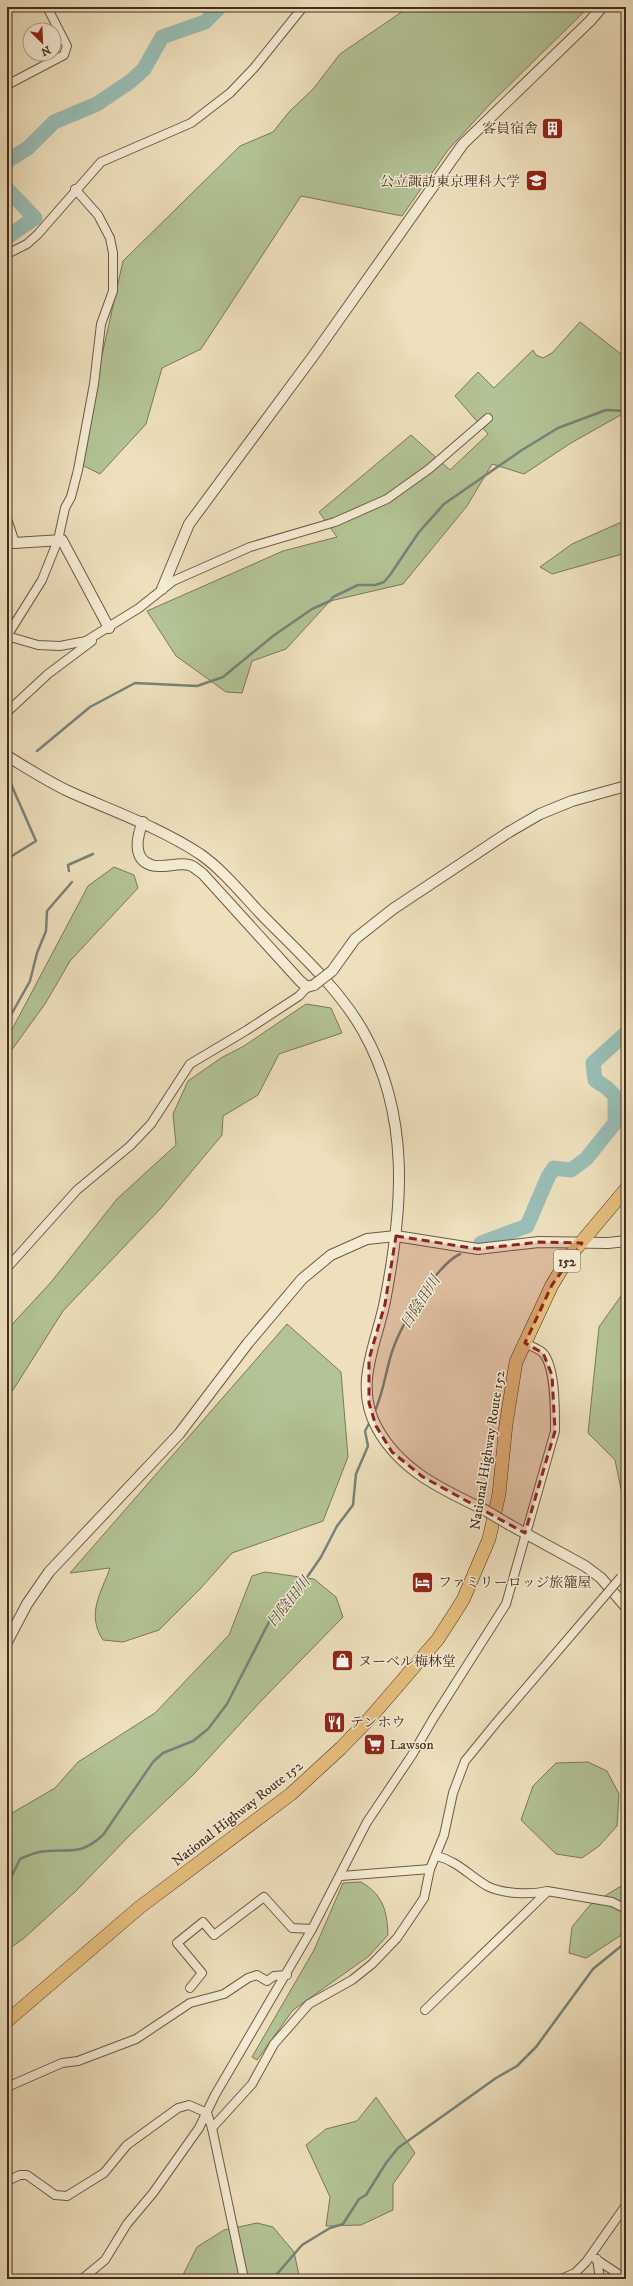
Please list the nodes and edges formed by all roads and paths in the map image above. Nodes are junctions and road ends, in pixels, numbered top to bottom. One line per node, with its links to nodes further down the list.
1 (47, 7): 4 (street)
2 (303, 7): 5 (street)
3 (602, 7): 10 (street)
4 (7, 85)
5 (75, 189): 6 (street); 9 (street)
6 (7, 254)
7 (488, 418): 10 (street)
8 (7, 522): 9 (street)
9 (58, 540): 11 (street); 12 (street)
10 (162, 589): 11 (street)
11 (109, 628): 12 (street); 13 (street)
12 (7, 636)
13 (7, 712)
14 (7, 756): 16 (street)
15 (626, 786): 17 (street, bridge)
16 (143, 822): 17 (street); 19 (street)
17 (311, 986): 22 (street)
18 (626, 1189): 21 (highway, National Highway Route 152 / 152)
19 (396, 1236): 21 (street); 24 (street, bridge); 27 (street)
20 (626, 1241): 21 (street)
21 (582, 1243): 23 (highway, National Highway Route 152 / 152)
22 (7, 1268)
23 (525, 1343): 24 (street); 37 (highway, National Highway Route 152 / 152)
24 (525, 1533): 26 (street); 30 (street)
25 (624, 1575): 28 (street, bridge)
26 (626, 1607)
27 (7, 1642)
28 (437, 1856): 29 (street); 31 (street)
29 (430, 1869): 30 (street); 40 (street)
30 (341, 1876): 33 (street)
31 (547, 1891): 32 (street); 36 (street)
32 (626, 1909)
33 (312, 1929): 34 (street); 35 (street)
34 (287, 1975): 38 (street); 39 (street)
35 (190, 1988)
36 (424, 2010)
37 (7, 2021)
38 (7, 2087)
39 (207, 2113): 40 (street); 41 (street); 44 (street)
40 (212, 2128): 45 (street)
41 (7, 2181)
42 (626, 2205): 43 (street)
43 (594, 2257): 46 (street); 47 (street); 48 (street)
44 (82, 2279)
45 (244, 2279)
46 (561, 2279)
47 (600, 2279)
48 (626, 2279)

